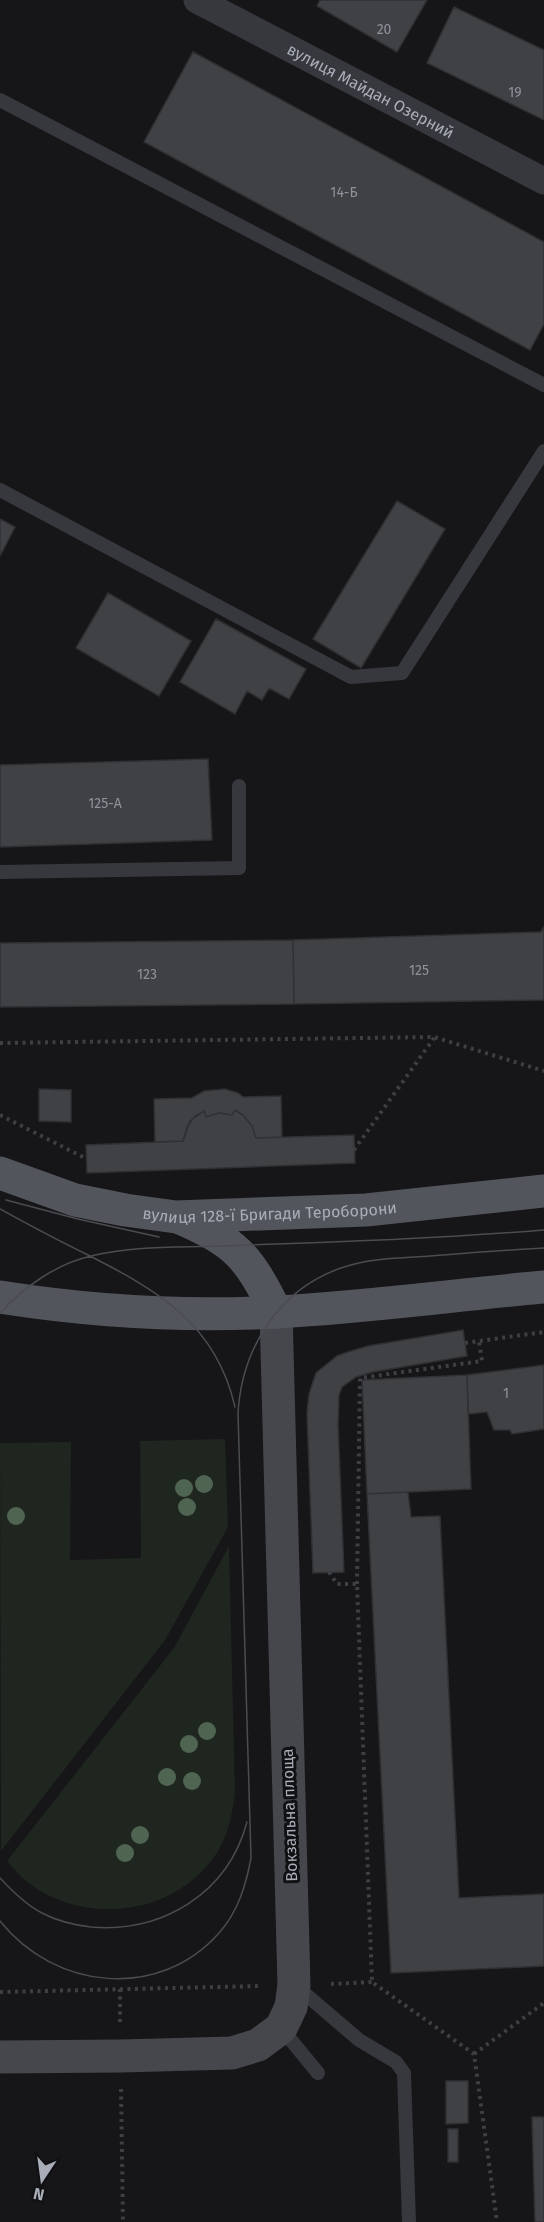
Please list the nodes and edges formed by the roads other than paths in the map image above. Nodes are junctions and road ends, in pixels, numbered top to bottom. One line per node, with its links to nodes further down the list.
1 (197, 0): 3 (street, вулиця Майдан Озерний)
2 (0, 100): 4 (lane)
3 (544, 181)
4 (544, 385)
5 (544, 451): 6 (lane)
6 (0, 490)
7 (239, 786): 8 (lane)
8 (0, 872)
9 (0, 1173): 11 (main road, вулиця 128-ї Бригади Тероборони)
10 (544, 1191): 11 (main road, вулиця 128-ї Бригади Тероборони)
11 (176, 1217): 14 (main road)
12 (544, 1287): 14 (main road)
13 (0, 1297): 14 (main road)
14 (276, 1312): 15 (street, Вокзальна площа)
15 (294, 1985): 16 (street, Вокзальна площа); 19 (lane)
16 (281, 2028): 17 (street); 18 (lane)
17 (0, 2056)
18 (318, 2073)
19 (409, 2222)

